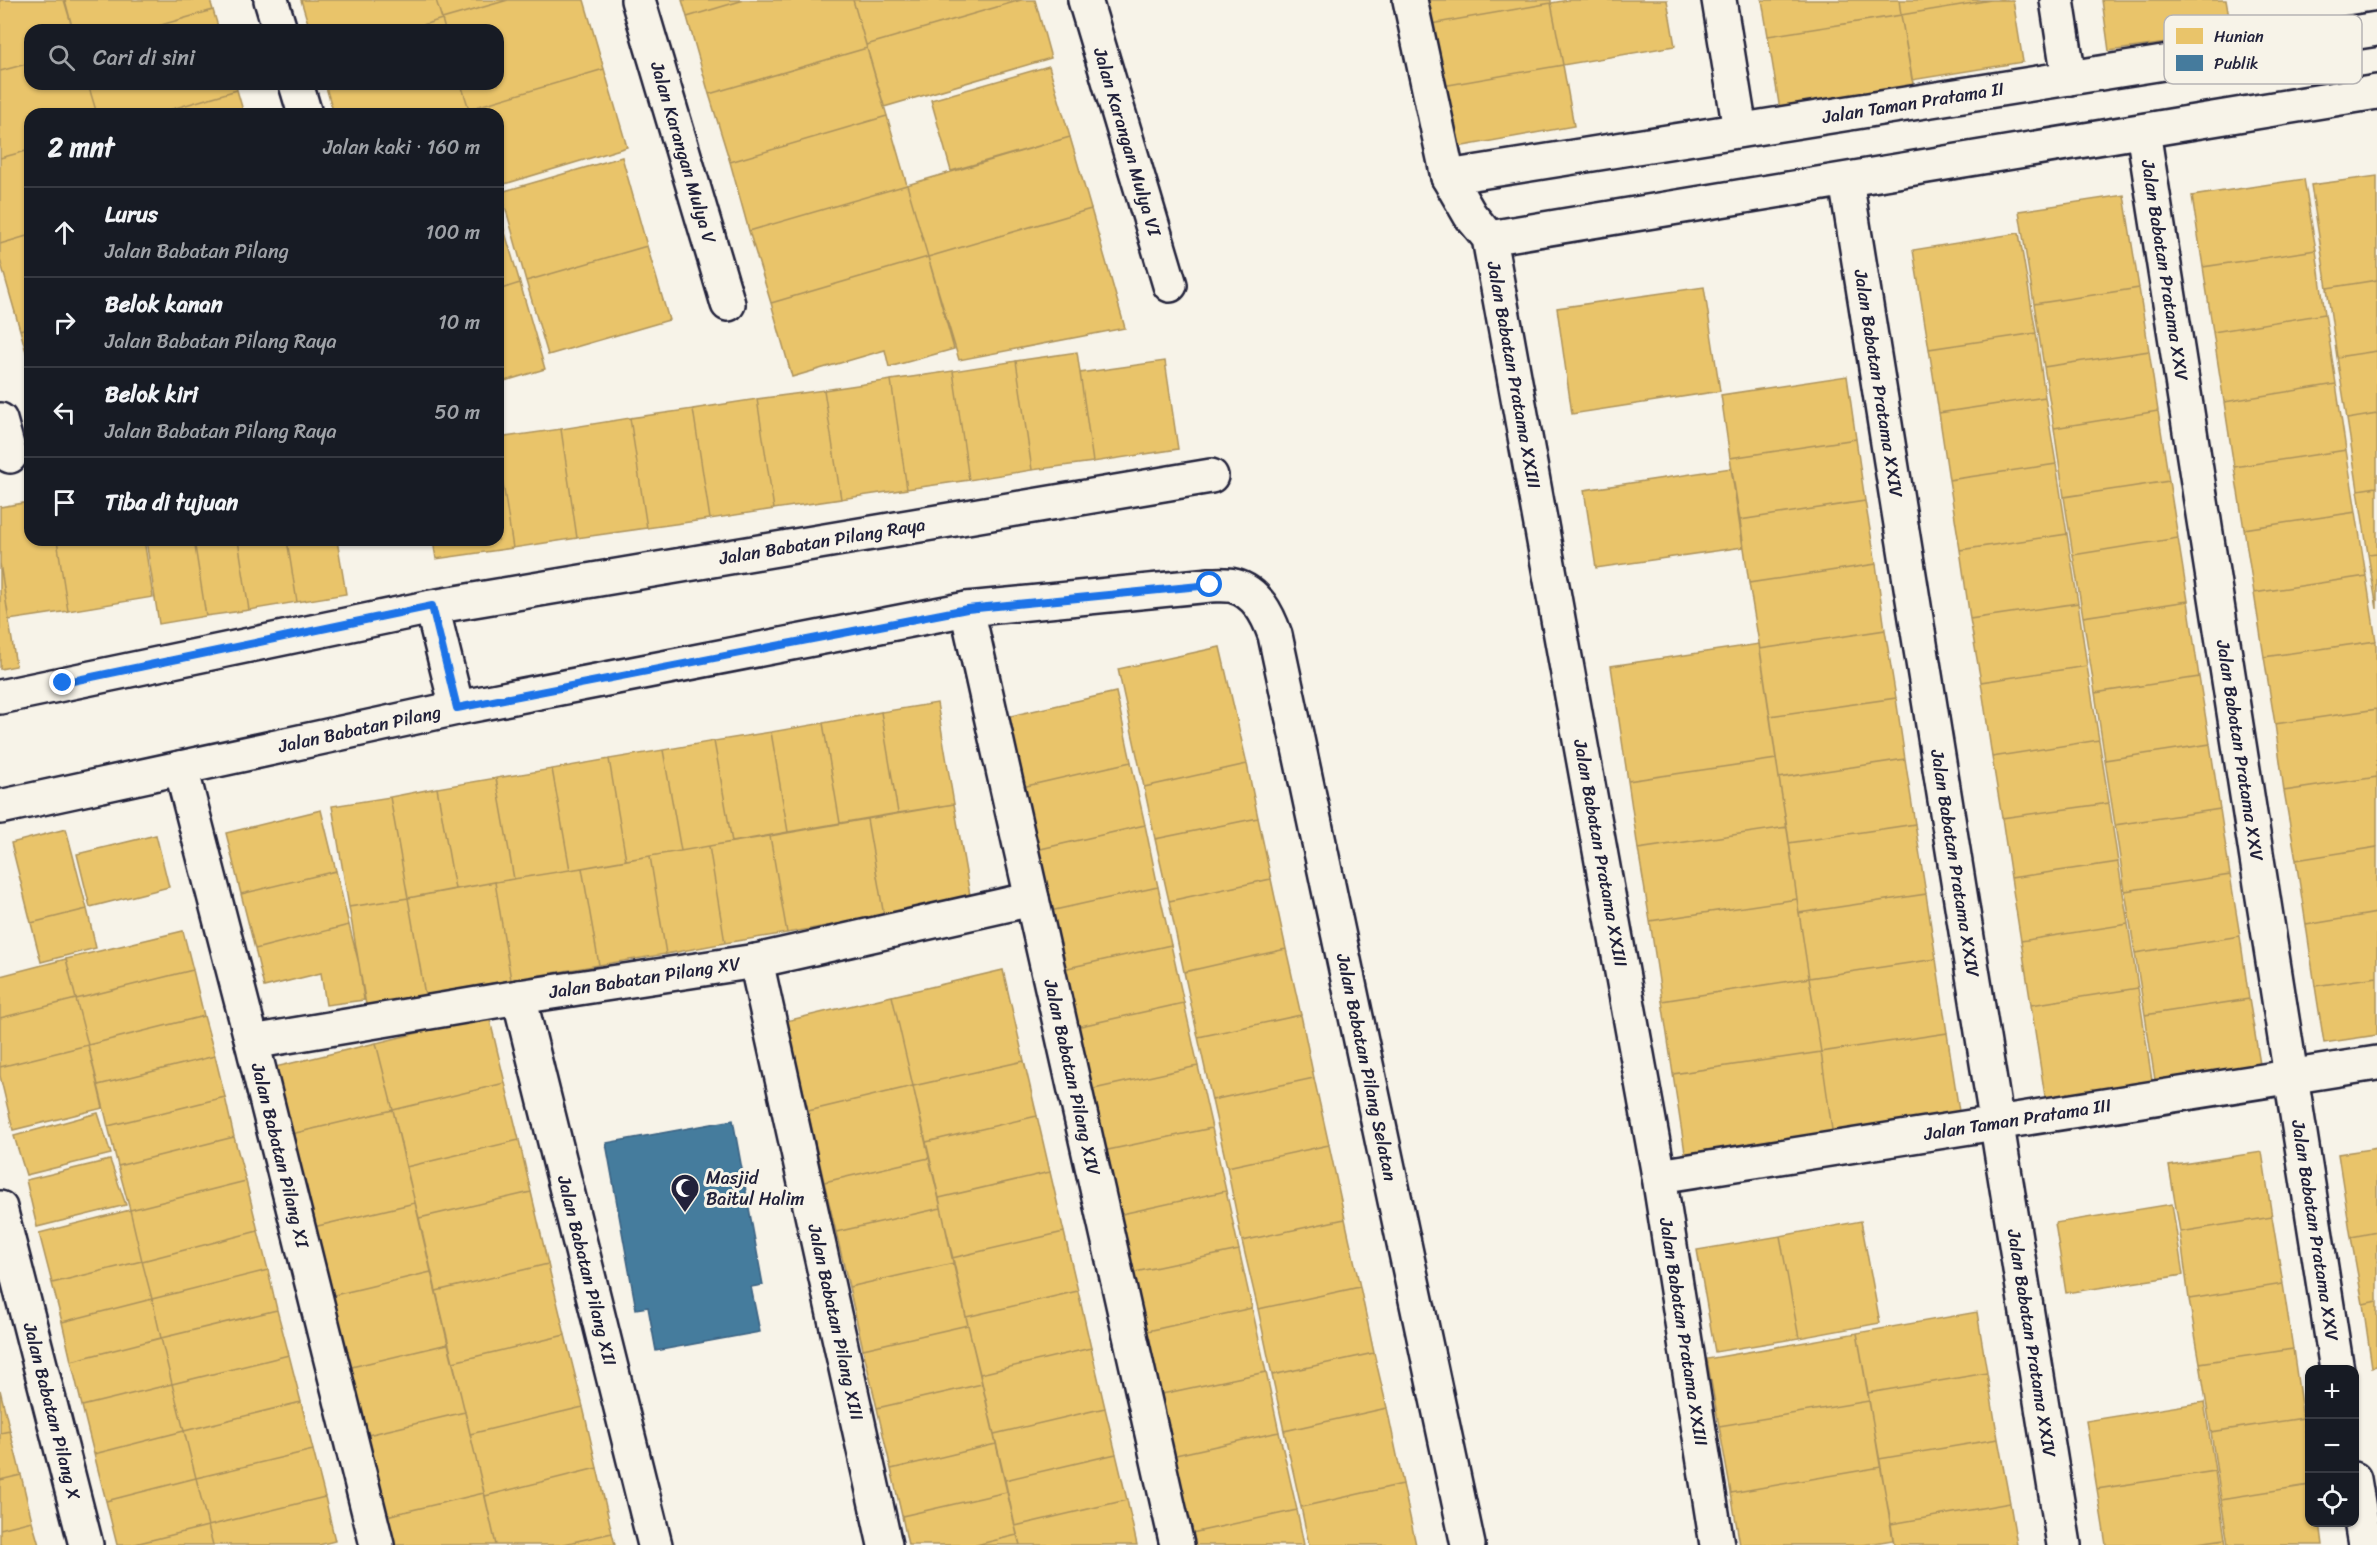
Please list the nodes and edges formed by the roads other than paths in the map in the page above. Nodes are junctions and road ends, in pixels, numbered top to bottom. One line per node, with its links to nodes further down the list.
1 (271, 0): 7 (street)
2 (638, 0): 21 (street, Jalan Karangan Mulya V)
3 (1085, 0): 20 (street, Jalan Karangan Mulya VI)
4 (1410, 0): 17 (street, Jalan Babatan Pratama XXIII)
5 (1719, 0): 15 (street)
6 (2057, 0): 11 (street)
7 (278, 24)
8 (2377, 29): 9 (street, Jalan Taman Pratama II)
9 (2362, 31)
10 (2164, 63): 11 (street, Jalan Taman Pratama II)
11 (2069, 78): 15 (street, Jalan Taman Pratama II)
12 (298, 90): 14 (street)
13 (2377, 92): 16 (street)
14 (302, 108)
15 (1740, 130): 17 (street, Jalan Taman Pratama II)
16 (2143, 131): 18 (street); 37 (street, Jalan Babatan Pratama XXV)
17 (1448, 177): 19 (street, Jalan Babatan Pratama XXIII)
18 (1846, 180): 19 (street); 38 (street, Jalan Babatan Pratama XXIV)
19 (1489, 238): 39 (street, Jalan Babatan Pratama XXIII)
20 (1170, 285)
21 (728, 304)
22 (0, 420): 23 (street)
23 (10, 456)
24 (1211, 476): 27 (street, Jalan Babatan Pilang Raya)
25 (1252, 596): 26 (street, Jalan Babatan Pilang); 48 (street, Jalan Babatan Pilang Selatan)
26 (967, 609): 29 (street, Jalan Babatan Pilang); 32 (street, Jalan Babatan Pilang XIV)
27 (434, 617): 28 (street, Jalan Babatan Pilang Raya); 29 (street)
28 (0, 697)
29 (457, 708): 30 (street, Jalan Babatan Pilang)
30 (181, 768): 31 (street, Jalan Babatan Pilang); 35 (street, Jalan Babatan Pilang XI)
31 (0, 807)
32 (1032, 899): 33 (street, Jalan Babatan Pilang XV); 47 (street, Jalan Babatan Pilang XIV)
33 (756, 960): 34 (street, Jalan Babatan Pilang XV); 46 (street, Jalan Babatan Pilang XIII)
34 (519, 997): 35 (street, Jalan Babatan Pilang XV); 45 (street, Jalan Babatan Pilang XII)
35 (252, 1042): 44 (street, Jalan Babatan Pilang XI)
36 (2377, 1064): 37 (street, Jalan Taman Pratama III)
37 (2292, 1077): 38 (street, Jalan Taman Pratama III); 41 (street, Jalan Babatan Pratama XXV)
38 (1996, 1123): 39 (street, Jalan Taman Pratama III); 50 (street, Jalan Babatan Pratama XXIV)
39 (1659, 1176): 49 (street, Jalan Babatan Pratama XXIII)
40 (0, 1208): 43 (street, Jalan Babatan Pilang X)
41 (2336, 1365)
42 (2359, 1505): 51 (street)
43 (86, 1545)
44 (377, 1545)
45 (656, 1545)
46 (885, 1545)
47 (1178, 1545)
48 (1468, 1545)
49 (1717, 1545)
50 (2064, 1545)
51 (2365, 1545)

